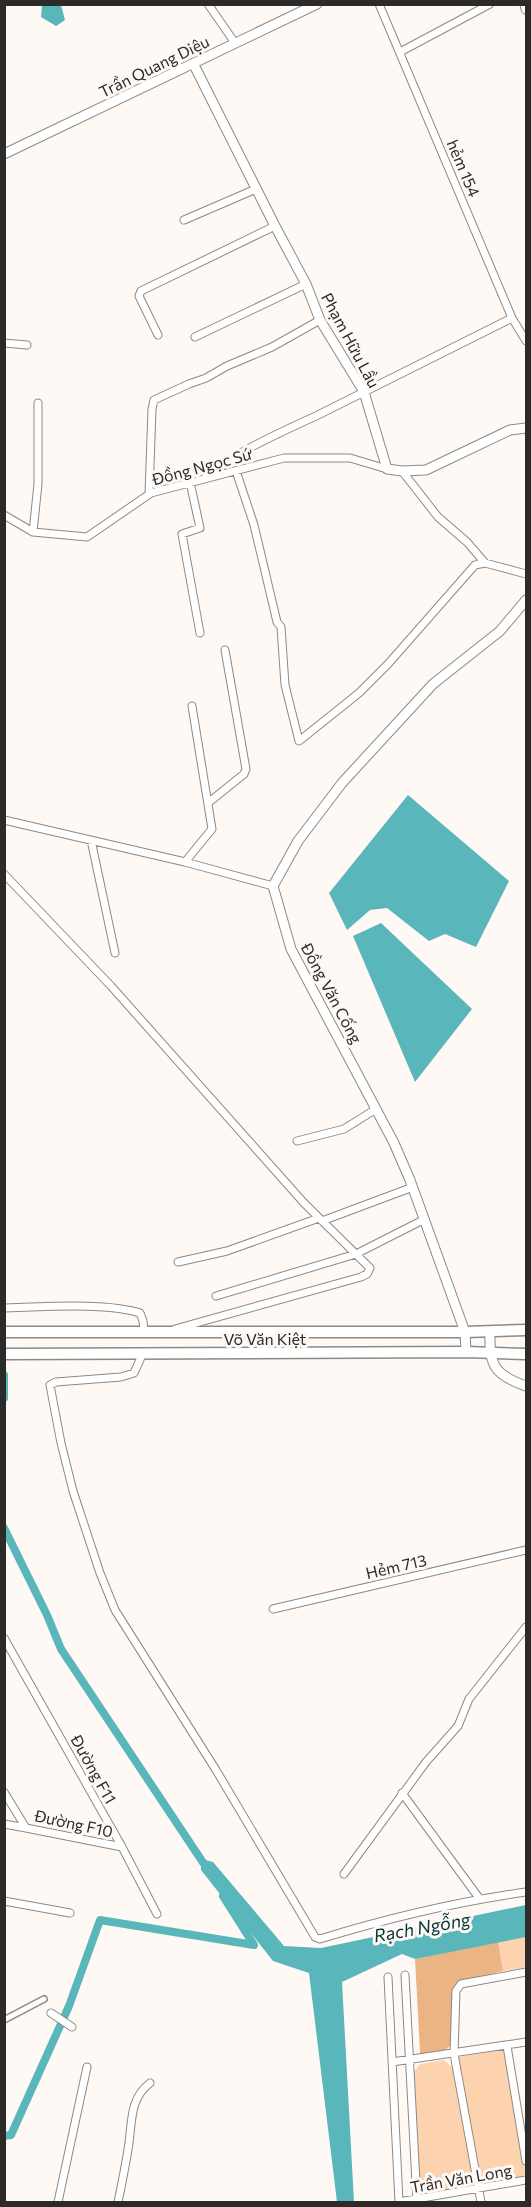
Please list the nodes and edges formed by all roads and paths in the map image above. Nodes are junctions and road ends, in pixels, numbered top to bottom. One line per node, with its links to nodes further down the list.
1 (208, 4): 7 (street)
2 (317, 4): 7 (street, Trần Quang Diệu)
3 (379, 4): 8 (street, hẻm 154)
4 (490, 4): 8 (street)
5 (525, 4): 6 (street)
6 (526, 9)
7 (235, 43): 9 (street, Trần Quang Diệu)
8 (400, 52): 15 (street, hẻm 154)
9 (194, 65): 10 (street, Trần Quang Diệu); 11 (street, Phạm Hữu Lầu)
10 (4, 154)
11 (256, 189): 12 (street); 13 (street, Phạm Hữu Lầu)
12 (184, 220)
13 (274, 226): 14 (street, Phạm Hữu Lầu); 17 (street)
14 (306, 284): 16 (street, Phạm Hữu Lầu); 18 (street)
15 (513, 318): 19 (street, hẻm 154); 22 (street)
16 (320, 320): 22 (street, Phạm Hữu Lầu); 30 (street)
17 (158, 335)
18 (195, 337)
19 (526, 341)
20 (4, 344): 21 (street)
21 (27, 345)
22 (363, 392): 25 (street, Phạm Hữu Lầu); 28 (street)
23 (38, 403): 32 (street)
24 (526, 428): 27 (street)
25 (387, 469): 26 (street, Đồng Ngọc Sứ); 27 (street)
26 (236, 471): 28 (street, Đồng Ngọc Sứ); 33 (street)
27 (402, 471): 33 (street)
28 (204, 479): 29 (street, Đồng Ngọc Sứ)
29 (190, 482): 30 (street, Đồng Ngọc Sứ); 36 (street)
30 (149, 494): 32 (street, Đồng Ngọc Sứ)
31 (4, 515): 32 (street, Đồng Ngọc Sứ)
32 (33, 532)
33 (485, 563): 34 (street)
34 (526, 574)
35 (526, 600): 44 (street)
36 (200, 633)
37 (225, 650): 39 (street)
38 (192, 706): 39 (street)
39 (208, 803): 42 (street)
40 (4, 820): 41 (street)
41 (92, 840): 42 (street); 45 (street)
42 (185, 862): 44 (street)
43 (4, 874): 49 (street)
44 (273, 886): 46 (street, Đồng Văn Cống)
45 (115, 953)
46 (376, 1109): 47 (street); 48 (street, Đồng Văn Cống)
47 (297, 1141)
48 (413, 1187): 49 (street); 50 (street, Đồng Văn Cống)
49 (321, 1219): 51 (street); 52 (street)
50 (423, 1220): 51 (street); 59 (street, Đồng Văn Cống)
51 (356, 1254): 53 (street); 58 (street)
52 (178, 1262)
53 (216, 1296)
54 (4, 1308): 57 (street)
55 (526, 1330): 60 (main road, Võ Văn Kiệt)
56 (4, 1332): 57 (main road, Võ Văn Kiệt)
57 (144, 1332): 58 (main road, Võ Văn Kiệt)
58 (166, 1332): 59 (main road, Võ Văn Kiệt)
59 (465, 1332): 60 (main road, Võ Văn Kiệt); 61 (street, Đồng Văn Cống)
60 (490, 1332): 64 (street)
61 (466, 1352): 62 (main road, Võ Văn Kiệt); 64 (main road, Võ Văn Kiệt)
62 (143, 1353): 63 (main road, Võ Văn Kiệt); 78 (street)
63 (4, 1354)
64 (489, 1354): 65 (main road, Võ Văn Kiệt); 66 (street)
65 (526, 1354)
66 (526, 1386)
67 (526, 1550): 68 (street, Hẻm 713)
68 (273, 1609)
69 (526, 1627): 72 (street)
70 (4, 1638): 75 (street, Đường F11)
71 (4, 1792): 74 (street, Đường F10)
72 (402, 1793): 76 (street); 78 (street)
73 (4, 1824): 74 (street)
74 (26, 1828): 75 (street, Đường F10)
75 (122, 1847): 81 (street, Đường F11)
76 (344, 1874)
77 (526, 1892): 78 (street)
78 (479, 1899)
79 (4, 1901): 80 (street)
80 (70, 1913)
81 (157, 1914)
82 (526, 1972): 91 (street)
83 (405, 1975): 92 (street)
84 (388, 1977): 93 (street)
85 (44, 1999): 87 (street)
86 (51, 2013): 88 (street)
87 (4, 2020)
88 (72, 2027)
89 (526, 2042): 90 (street)
90 (507, 2046): 91 (street); 96 (street)
91 (454, 2054): 92 (street); 98 (street)
92 (410, 2060): 93 (street); 99 (street)
93 (393, 2062): 102 (street)
94 (87, 2067): 100 (street)
95 (150, 2083): 101 (street)
96 (526, 2161)
97 (526, 2180): 98 (street, Trần Văn Long)
98 (479, 2188): 99 (street, Trần Văn Long); 103 (street)
99 (417, 2201): 102 (street, Trần Văn Long)
100 (58, 2202)
101 (118, 2202)
102 (399, 2202)
103 (481, 2202)

